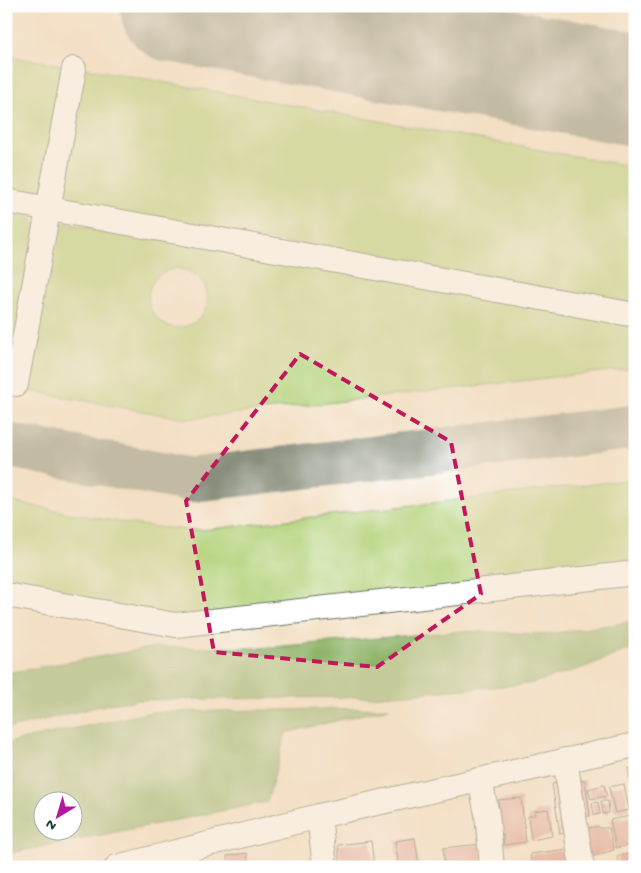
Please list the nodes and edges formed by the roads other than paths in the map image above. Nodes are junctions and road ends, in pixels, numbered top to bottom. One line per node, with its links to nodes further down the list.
1 (74, 69): 3 (street)
2 (6, 201): 3 (street)
3 (50, 209): 4 (street); 5 (street)
4 (635, 316)
5 (16, 384)
6 (635, 573): 7 (street)
7 (6, 594)
8 (635, 745): 9 (street)
9 (565, 760): 10 (street); 15 (street)
10 (480, 780): 11 (street); 14 (street)
11 (319, 816): 12 (street); 13 (street)
12 (117, 867)
13 (325, 867)
14 (492, 867)
15 (582, 867)

